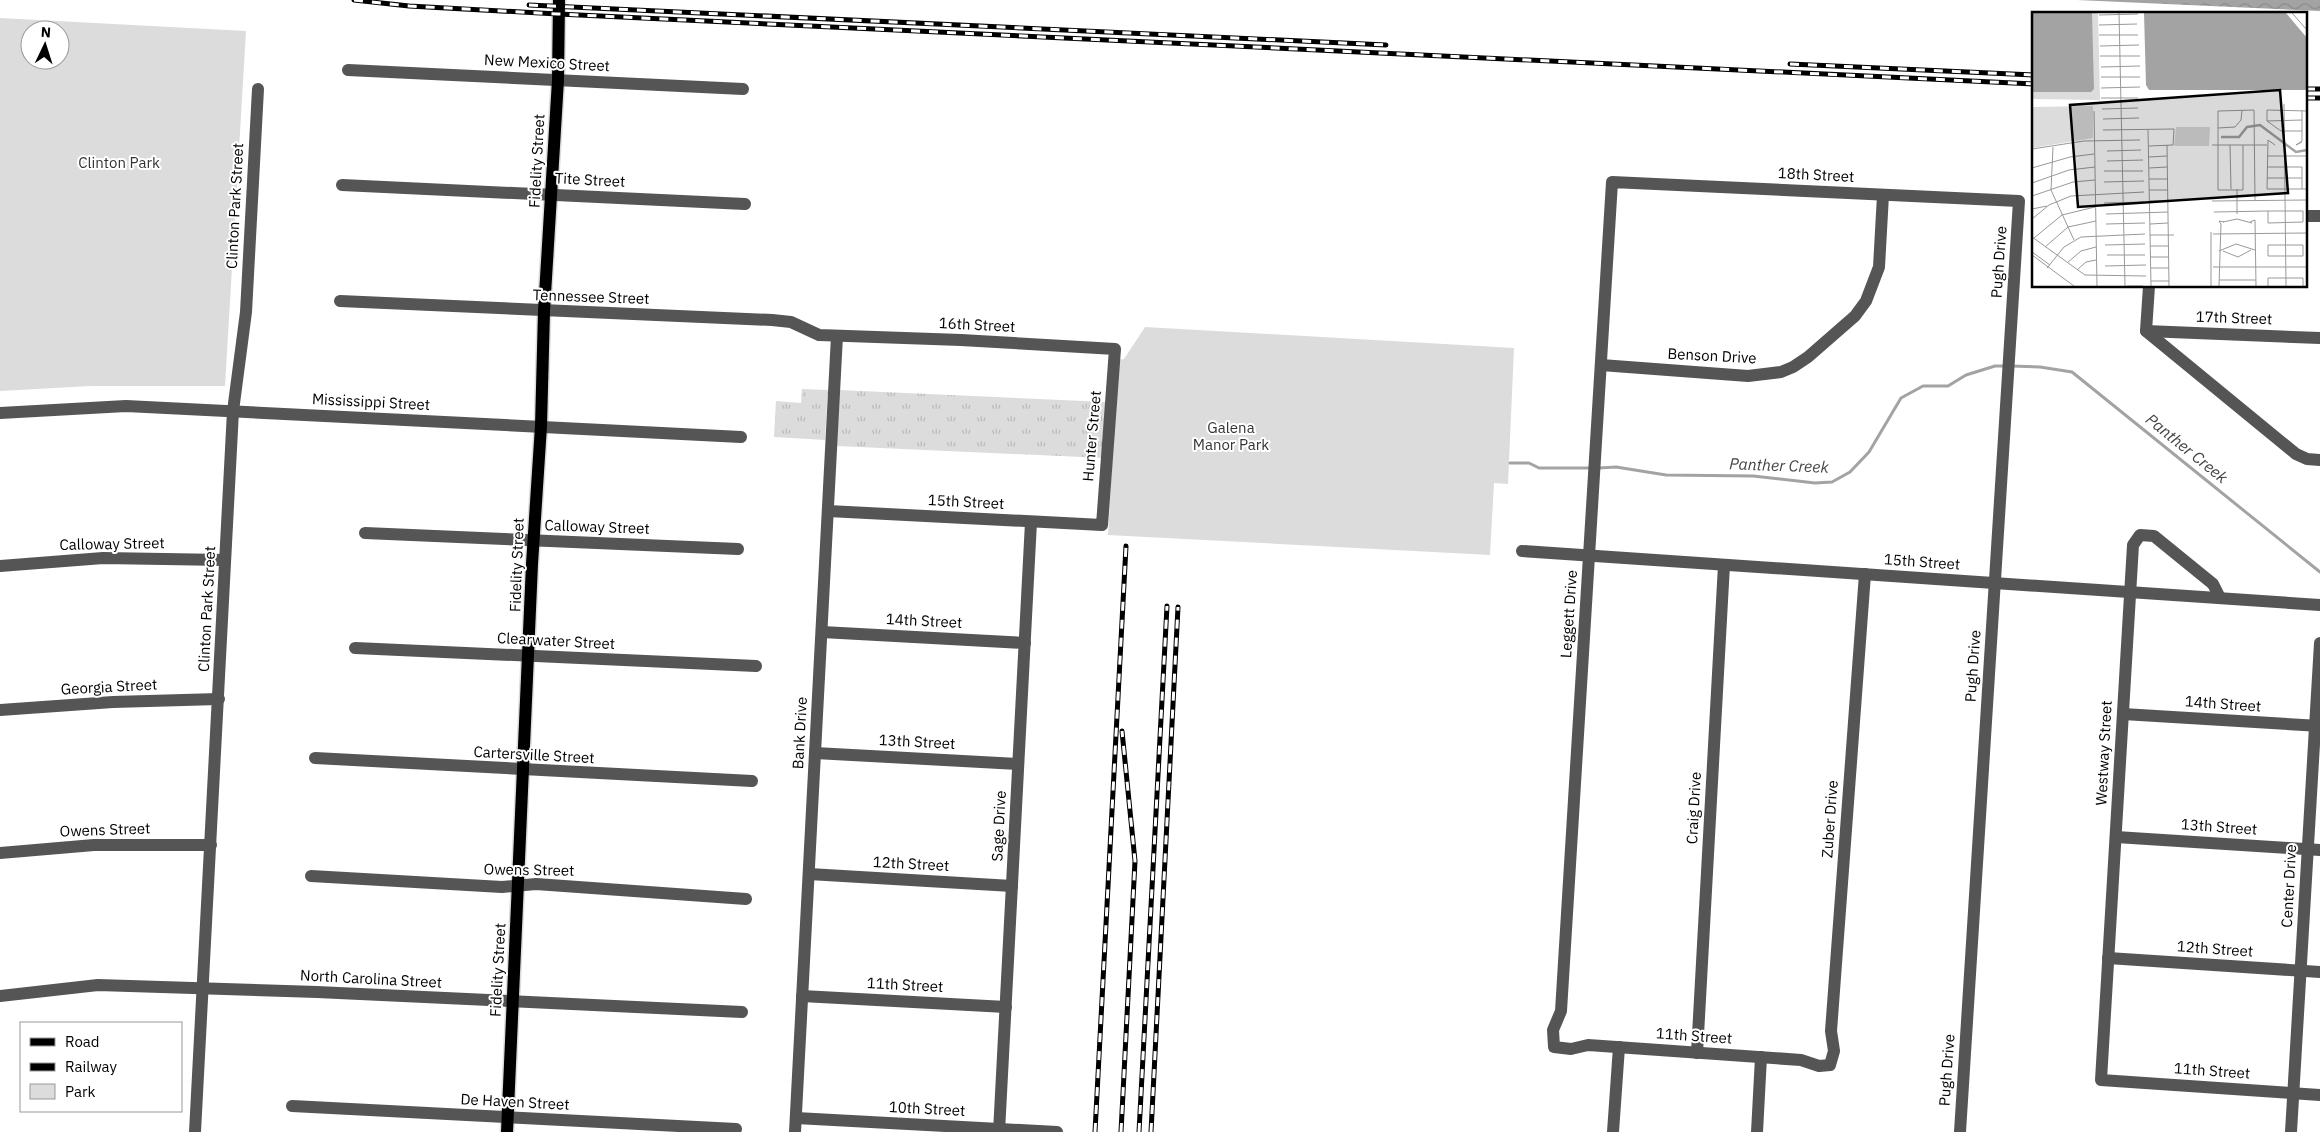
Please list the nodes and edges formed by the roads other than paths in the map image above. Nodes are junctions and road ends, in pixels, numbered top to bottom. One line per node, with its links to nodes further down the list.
1 (559, 0): 3 (main road, Fidelity Street)
2 (348, 70): 3 (street, New Mexico Street)
3 (558, 80): 5 (street, New Mexico Street); 8 (main road, Fidelity Street)
4 (258, 89): 20 (street, Clinton Park Street)
5 (743, 89)
6 (1612, 182): 9 (street, 18th Street); 19 (street, Leggett Drive)
7 (342, 185): 8 (street, Tite Street)
8 (552, 195): 11 (street, Tite Street); 14 (main road, Fidelity Street)
9 (1883, 195): 10 (street, 18th Street); 19 (street, Benson Drive)
10 (2019, 202): 37 (street, Pugh Drive)
11 (745, 204)
12 (2149, 288): 15 (street)
13 (340, 301): 14 (street, Tennessee Street)
14 (544, 311): 16 (street, Tennessee Street); 22 (main road, Fidelity Street)
15 (2146, 331): 17 (street, 17th Street); 24 (street)
16 (837, 336): 18 (street, 16th Street); 25 (street, Bank Drive)
17 (2320, 338)
18 (1115, 349): 27 (street, Hunter Street)
19 (1601, 366): 32 (street, Leggett Drive)
20 (233, 412): 21 (street, Mississippi Street); 22 (street, Mississippi Street); 33 (street, Clinton Park Street)
21 (0, 413)
22 (541, 426): 23 (street, Mississippi Street); 29 (main road, Fidelity Street)
23 (740, 437)
24 (2320, 460)
25 (828, 511): 26 (street, 15th Street); 41 (street, Bank Drive)
26 (1031, 522): 27 (street, 15th Street); 42 (street, Sage Drive)
27 (1102, 525)
28 (365, 533): 29 (street, Calloway Street)
29 (534, 540): 30 (street, Calloway Street); 45 (main road, Fidelity Street)
30 (738, 550)
31 (1522, 551): 32 (street, 15th Street)
32 (1589, 556): 34 (street, 15th Street); 74 (street, Leggett Drive)
33 (225, 560): 35 (street, Calloway Street); 47 (street, Clinton Park Street)
34 (1724, 565): 36 (street, 15th Street); 76 (street, Craig Drive)
35 (0, 566)
36 (1865, 574): 37 (street, 15th Street); 78 (street, Zuber Drive)
37 (1994, 583): 38 (street, 15th Street); 93 (street, Pugh Drive)
38 (2130, 592): 39 (street, 15th Street); 39 (street, Westway Street); 49 (street, Westway Street)
39 (2220, 598): 40 (street, 15th Street)
40 (2320, 605)
41 (822, 632): 42 (street, 14th Street); 51 (street, Bank Drive)
42 (1025, 643): 53 (street, Sage Drive)
43 (2320, 643): 50 (street, Center Drive)
44 (356, 648): 45 (street, Clearwater Street)
45 (530, 656): 46 (street, Clearwater Street); 54 (main road, Fidelity Street)
46 (756, 666)
47 (219, 699): 48 (street, Georgia Street); 57 (street, Clinton Park Street)
48 (0, 710)
49 (2123, 714): 50 (street, 14th Street); 56 (street, Westway Street)
50 (2318, 726): 58 (street, Center Drive)
51 (815, 753): 53 (street, 13th Street); 60 (street, Bank Drive)
52 (315, 758): 54 (street, Cartersville Street)
53 (1018, 764): 63 (street, Sage Drive)
54 (524, 771): 55 (street, Cartersville Street); 62 (main road, Fidelity Street)
55 (752, 781)
56 (2116, 837): 58 (street, 13th Street); 65 (street, Westway Street)
57 (211, 845): 59 (street, Owens Street); 68 (street, Clinton Park Street)
58 (2314, 849): 66 (street, Center Drive)
59 (0, 853)
60 (808, 874): 63 (street, 12th Street); 70 (street, Bank Drive)
61 (311, 876): 62 (street, Owens Street)
62 (519, 886): 64 (street, Owens Street); 71 (main road, Fidelity Street)
63 (1012, 886): 72 (street, Sage Drive)
64 (746, 898)
65 (2108, 958): 66 (street, 12th Street); 79 (street, Westway Street)
66 (2300, 971): 67 (street, 12th Street); 80 (street, Center Drive)
67 (2320, 972)
68 (203, 988): 69 (street, North Carolina Street); 71 (street, North Carolina Street); 87 (street, Clinton Park Street)
69 (0, 996)
70 (802, 996): 72 (street, 11th Street); 84 (street, Bank Drive)
71 (512, 1002): 73 (street, North Carolina Street); 83 (main road, Fidelity Street)
72 (1006, 1007): 86 (street, Sage Drive)
73 (742, 1012)
74 (1554, 1047): 75 (street, 11th Street)
75 (1619, 1047): 76 (street, 11th Street); 91 (street)
76 (1697, 1053): 77 (street, 11th Street)
77 (1761, 1057): 78 (street, 11th Street); 92 (street)
78 (1830, 1065)
79 (2101, 1080): 80 (street, 11th Street)
80 (2293, 1093): 81 (street, 11th Street); 94 (street, Center Drive)
81 (2320, 1095)
82 (292, 1106): 83 (street, De Haven Street)
83 (508, 1118): 85 (street, De Haven Street); 88 (main road, Fidelity Street)
84 (796, 1118): 86 (street, 10th Street); 89 (street, Bank Drive)
85 (736, 1129)
86 (999, 1131): 90 (street, 10th Street)
87 (195, 1132)
88 (507, 1132)
89 (795, 1132)
90 (1057, 1132)
91 (1613, 1132)
92 (1756, 1132)
93 (1960, 1132)
94 (2291, 1132)

